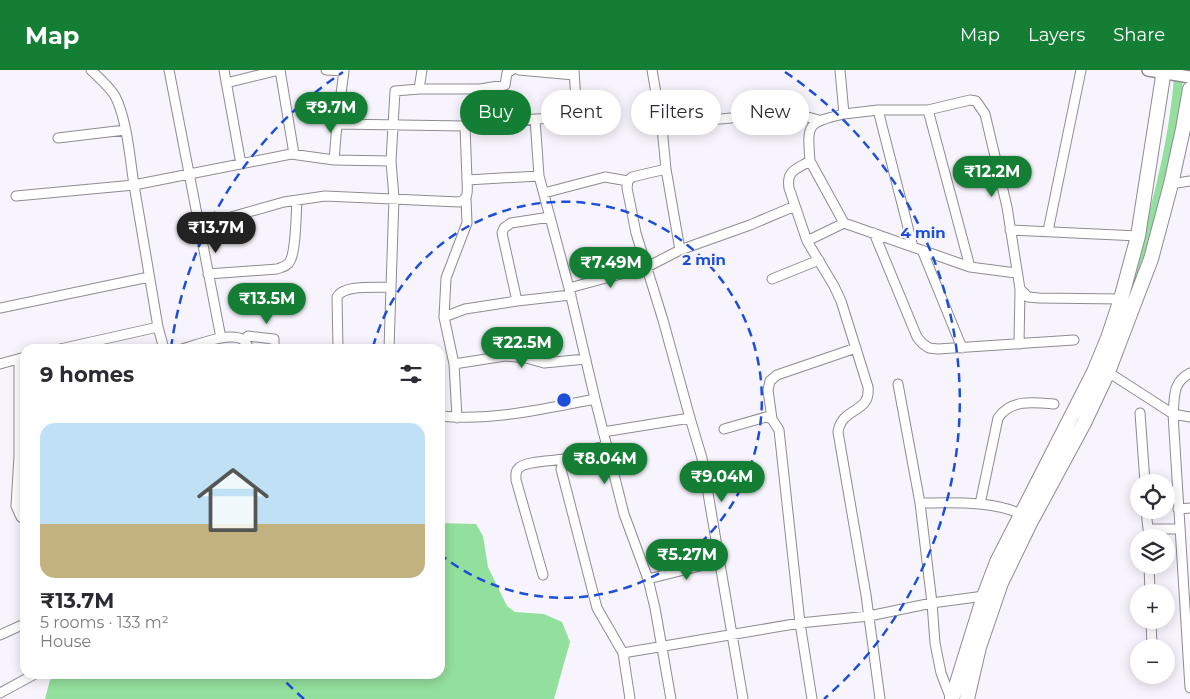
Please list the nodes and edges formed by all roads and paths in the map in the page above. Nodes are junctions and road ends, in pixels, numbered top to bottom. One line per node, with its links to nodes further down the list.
1 (91, 70): 31 (street)
2 (169, 70): 41 (street)
3 (224, 70): 16 (street)
4 (279, 70): 16 (street); 35 (street)
5 (326, 70): 13 (street)
6 (422, 70): 17 (street)
7 (512, 70): 17 (street)
8 (519, 70): 14 (street)
9 (652, 70): 18 (street)
10 (840, 70): 22 (street)
11 (1081, 70): 58 (street)
12 (1148, 70): 15 (street)
13 (344, 71): 27 (street)
14 (574, 73): 24 (street)
15 (1175, 74): 60 (main road)
16 (226, 83): 39 (street)
17 (419, 89): 28 (street)
18 (655, 90)
19 (1190, 94): 30 (main road)
20 (878, 110): 21 (street); 22 (street); 62 (street)
21 (928, 110): 57 (street); 67 (street)
22 (844, 114): 26 (street)
23 (531, 119): 24 (street)
24 (535, 119): 42 (street)
25 (721, 119): 26 (street)
26 (819, 120): 37 (street)
27 (337, 124): 28 (street); 36 (street)
28 (392, 124): 29 (street); 38 (street)
29 (460, 126)
30 (1187, 128): 46 (main road)
31 (125, 130): 34 (street); 47 (street)
32 (465, 135): 43 (street)
33 (663, 135): 40 (street)
34 (58, 138)
35 (294, 154): 36 (street); 39 (street)
36 (334, 160): 38 (street)
37 (810, 160): 53 (street); 55 (street)
38 (391, 161): 50 (street)
39 (240, 164): 41 (street)
40 (666, 169): 44 (street); 63 (street)
41 (189, 174): 47 (street); 56 (street)
42 (539, 176): 43 (street); 48 (street)
43 (466, 180): 51 (street)
44 (628, 181): 48 (street); 66 (street)
45 (1190, 181): 46 (street)
46 (1171, 184): 97 (main road)
47 (134, 185): 49 (street); 70 (street)
48 (544, 193): 54 (street)
49 (16, 196)
50 (394, 198): 51 (street); 52 (street); 72 (street)
51 (466, 199): 78 (street)
52 (297, 200): 56 (street); 69 (street)
53 (795, 206): 61 (street); 63 (street)
54 (550, 217): 74 (street); 76 (street)
55 (844, 222): 59 (street); 61 (street)
56 (199, 226): 69 (street)
57 (1010, 230): 58 (street); 68 (street)
58 (1048, 231): 60 (street)
59 (874, 233): 62 (street); 92 (street)
60 (1138, 236): 75 (main road)
61 (807, 241): 65 (street)
62 (913, 247): 64 (street)
63 (680, 250): 66 (street)
64 (922, 250): 67 (street); 92 (street)
65 (819, 260): 71 (street); 91 (street)
66 (646, 267): 74 (street); 107 (street)
67 (970, 267): 68 (street)
68 (1016, 273): 73 (street)
69 (208, 274): 80 (street)
70 (149, 276): 77 (street); 79 (street)
71 (772, 279)
72 (391, 287): 88 (street); 89 (street)
73 (1020, 289): 75 (street); 90 (street)
74 (570, 292): 76 (street); 94 (street)
75 (1121, 300): 120 (main road)
76 (518, 301): 78 (street)
77 (0, 308)
78 (444, 317): 96 (street)
79 (158, 327): 82 (street); 83 (street)
80 (221, 338): 84 (street); 85 (street)
81 (1074, 340): 90 (street)
82 (82, 344)
83 (163, 344)
84 (200, 344)
85 (245, 344)
86 (247, 344): 87 (street)
87 (274, 344)
88 (338, 344)
89 (389, 344)
90 (1019, 344): 92 (street)
91 (856, 348): 108 (street); 129 (street)
92 (962, 348)
93 (20, 359): 95 (street)
94 (586, 359): 96 (street); 100 (street)
95 (0, 364)
96 (454, 364): 106 (street)
97 (1108, 372): 103 (street); 145 (main road)
98 (1190, 373): 103 (street)
99 (898, 384): 115 (street)
100 (595, 399): 106 (street); 111 (street)
101 (1054, 404): 116 (street)
102 (1140, 413): 114 (street)
103 (1173, 414): 105 (street); 118 (street)
104 (445, 417): 106 (street)
105 (1190, 417)
106 (457, 418)
107 (690, 418): 111 (street); 124 (street)
108 (772, 419): 110 (street); 130 (street)
109 (20, 423): 119 (street)
110 (724, 429)
111 (603, 432): 112 (street)
112 (607, 446): 113 (street); 126 (street)
113 (564, 459): 125 (street); 135 (street)
114 (1144, 474)
115 (920, 503): 116 (street); 128 (street)
116 (980, 504): 120 (street)
117 (1190, 508): 118 (street)
118 (1178, 509): 121 (street)
119 (20, 515)
120 (1022, 515): 127 (main road)
121 (1180, 529): 122 (street); 123 (street)
122 (1175, 530)
123 (1186, 552): 137 (street)
124 (720, 561): 126 (street); 133 (street)
125 (543, 575)
126 (648, 579): 134 (street)
127 (984, 596): 128 (street); 144 (main road)
128 (932, 603): 129 (street); 144 (street)
129 (869, 616): 130 (street); 143 (street)
130 (800, 624): 133 (street); 142 (street)
131 (20, 626): 132 (street)
132 (0, 635)
133 (732, 635): 134 (street); 141 (street)
134 (663, 646): 135 (street); 140 (street)
135 (623, 654): 139 (street)
136 (26, 679): 138 (street)
137 (1190, 688)
138 (0, 693)
139 (630, 699)
140 (671, 699)
141 (743, 699)
142 (812, 699)
143 (880, 699)
144 (951, 699)
145 (967, 699)

